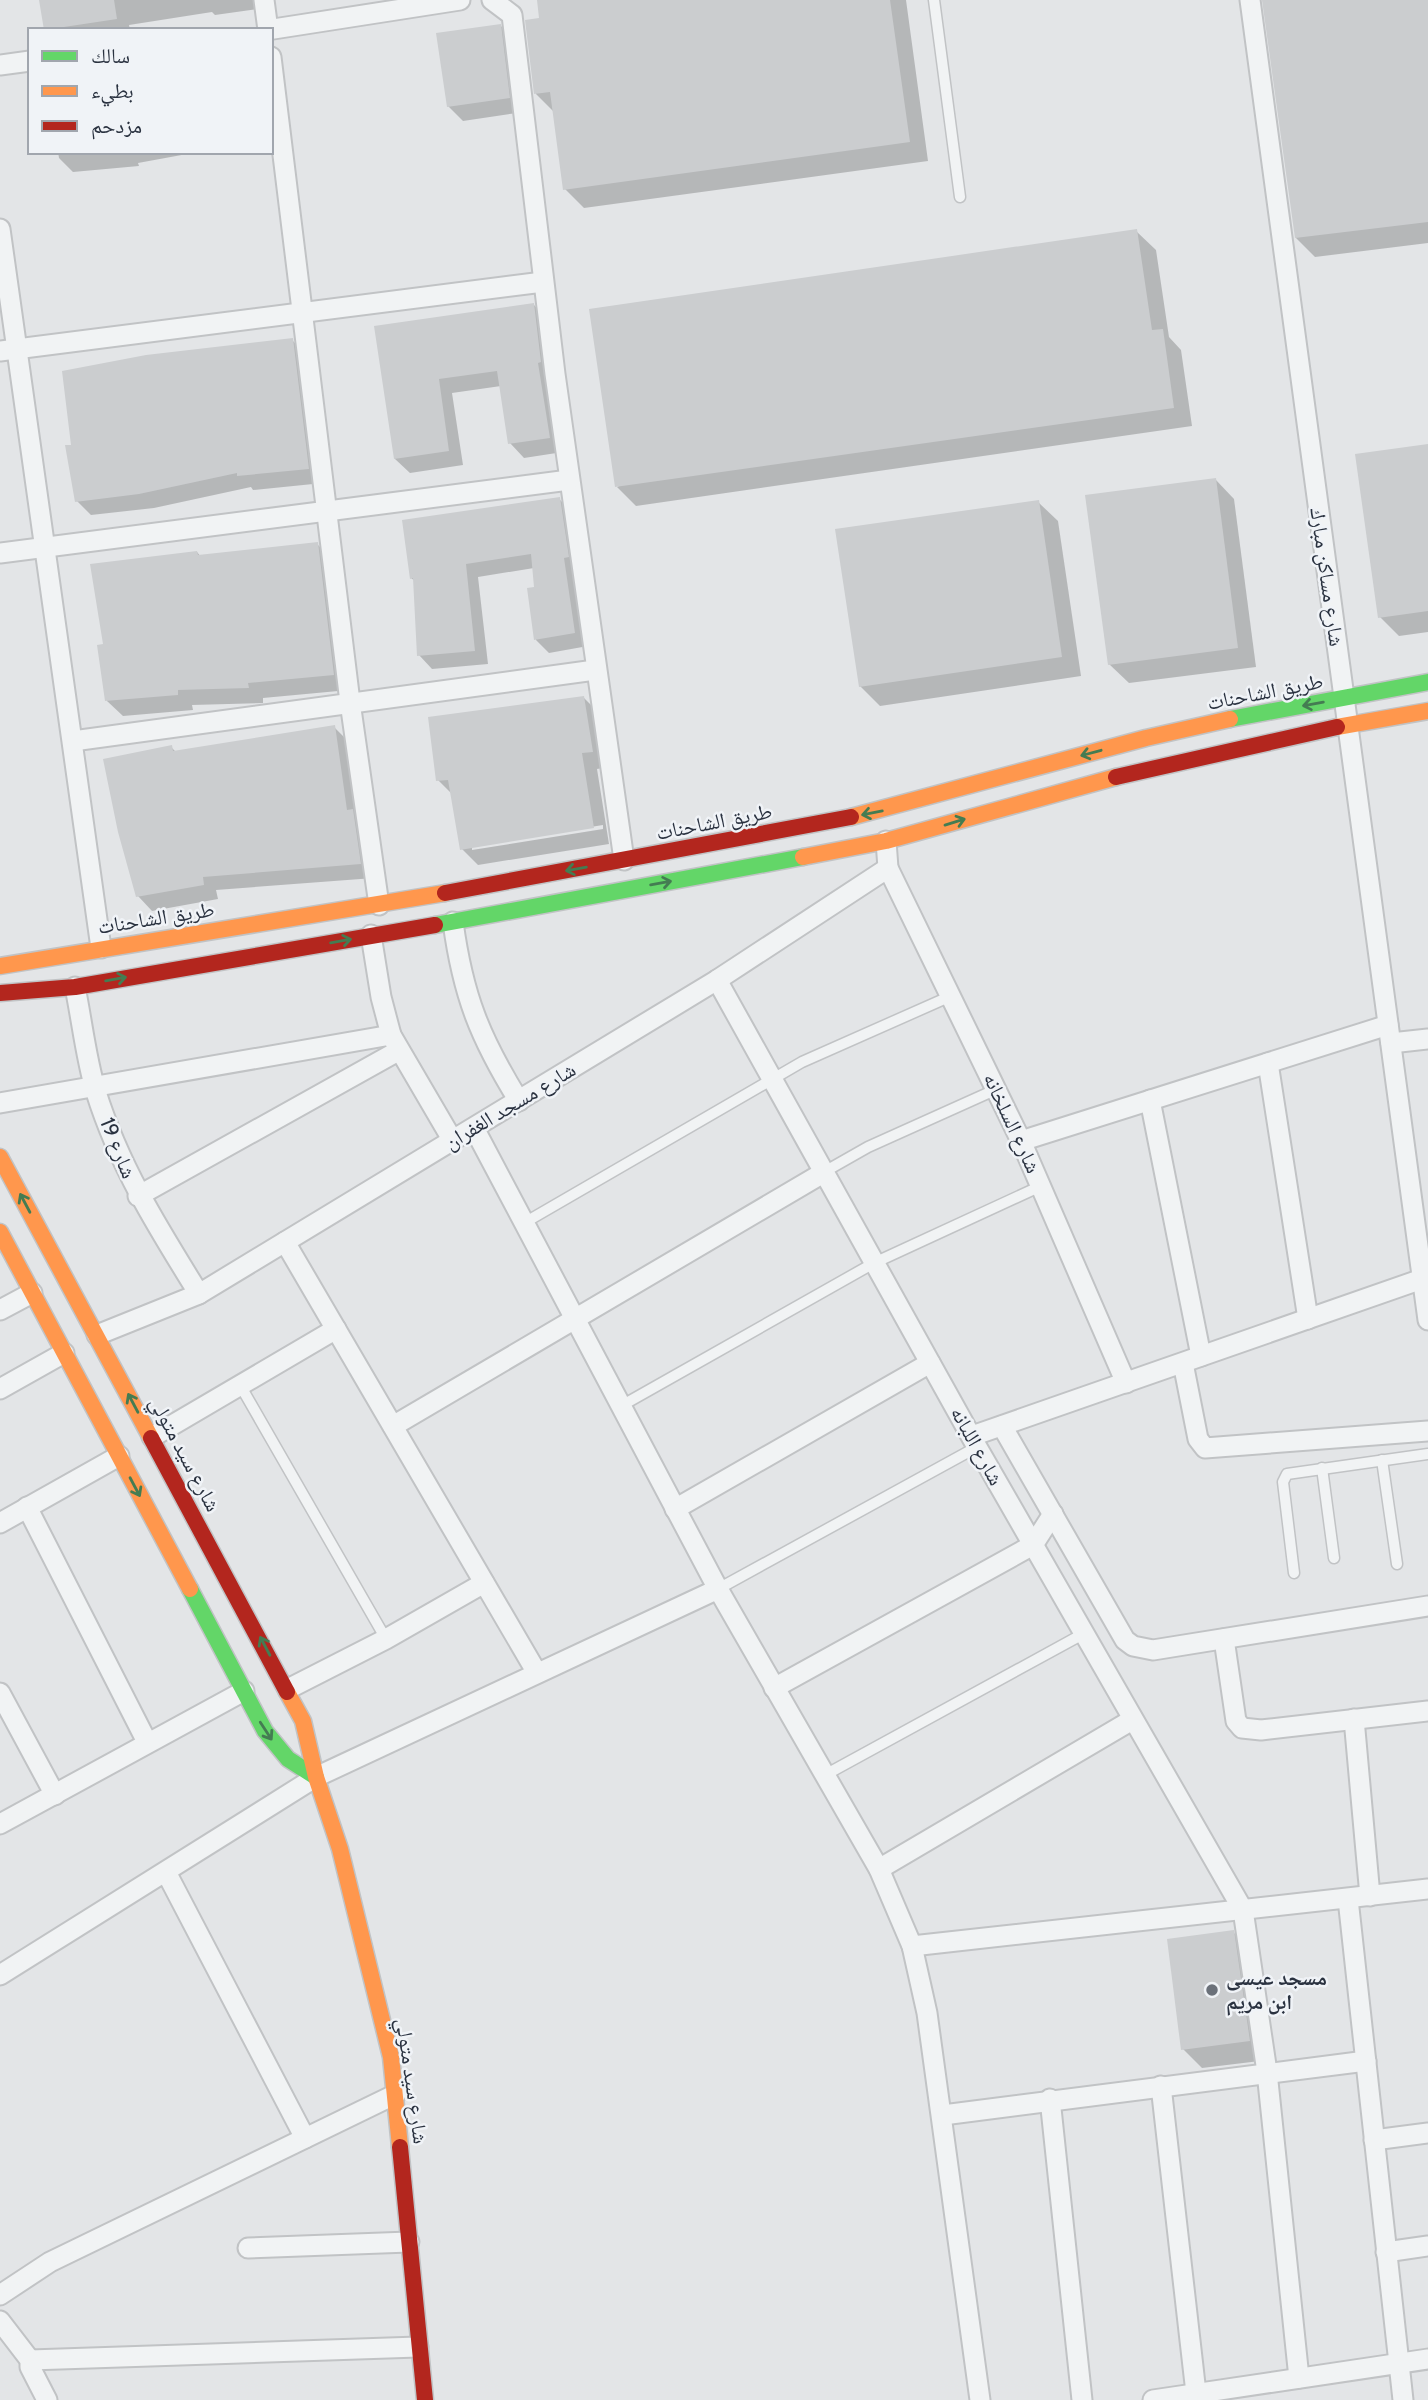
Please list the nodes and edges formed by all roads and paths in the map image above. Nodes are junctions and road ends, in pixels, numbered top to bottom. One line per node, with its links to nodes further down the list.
1 (264, 0): 6 (street)
2 (460, 0): 7 (street)
3 (492, 0): 13 (street)
4 (934, 0): 11 (lane)
5 (1250, 0): 22 (street, شارع مساكن مبارك)
6 (268, 28)
7 (273, 29)
8 (28, 61): 9 (street)
9 (0, 65)
10 (273, 73): 14 (street)
11 (960, 197)
12 (0, 229): 15 (street)
13 (543, 282): 14 (street); 16 (street)
14 (303, 313): 15 (street); 17 (street)
15 (9, 350): 18 (street)
16 (569, 480): 17 (street); 20 (street)
17 (327, 511): 18 (street); 23 (street)
18 (45, 548): 19 (street); 26 (street)
19 (0, 553)
20 (595, 670): 23 (street); 28 (street)
21 (1428, 682): 22 (main road, طريق الشاحنات)
22 (1343, 698): 25 (street, شارع مساكن مبارك); 28 (main road, طريق الشاحنات, one-way to 28)
23 (350, 702): 26 (street); 30 (street)
24 (1428, 711): 25 (main road)
25 (1346, 725): 27 (main road, one-way to 25); 39 (street, شارع مساكن مبارك)
26 (73, 741): 33 (street)
27 (887, 841): 29 (street); 31 (main road, one-way to 27)
28 (624, 860): 30 (main road, طريق الشاحنات, one-way to 30)
29 (888, 867): 35 (street, شارع مسجد الغفران); 38 (street, شارع السلخانه)
30 (379, 905): 33 (main road, طريق الشاحنات)
31 (453, 922): 32 (main road); 47 (street)
32 (371, 935): 36 (main road, one-way to 32); 41 (street)
33 (101, 948): 34 (main road, طريق الشاحنات)
34 (0, 966)
35 (717, 980): 43 (street, شارع اللبانه); 47 (street, شارع مسجد الغفران)
36 (75, 986): 37 (main road); 44 (street, شارع 19)
37 (0, 993)
38 (951, 996): 43 (lane); 45 (street, شارع السلخانه)
39 (1390, 1034): 40 (street); 42 (street); 60 (street, شارع مساكن مبارك)
40 (1428, 1039)
41 (394, 1043): 44 (street); 50 (street); 55 (street)
42 (1268, 1063): 46 (street); 65 (street)
43 (770, 1080): 53 (street, شارع اللبانه); 56 (lane)
44 (95, 1089): 48 (street); 55 (street, شارع 19)
45 (996, 1089): 51 (street, شارع السلخانه); 53 (lane)
46 (1150, 1100): 51 (street); 70 (street)
47 (519, 1101): 49 (street, شارع مسجد الغفران)
48 (0, 1103)
49 (474, 1128): 50 (street, شارع مسجد الغفران); 56 (street)
50 (453, 1141): 58 (street, شارع مسجد الغفران)
51 (1021, 1141): 54 (street, شارع السلخانه)
52 (0, 1157): 68 (main road, شارع سيد متولي, one-way to 52)
53 (823, 1173): 59 (street, شارع اللبانه); 64 (street)
54 (1041, 1186): 59 (lane); 72 (street, شارع السلخانه)
55 (138, 1196): 62 (street, شارع 19)
56 (524, 1223): 64 (street)
57 (0, 1232): 61 (main road)
58 (285, 1242): 62 (street, شارع مسجد الغفران); 67 (street)
59 (874, 1263): 71 (street, شارع اللبانه); 75 (lane)
60 (1422, 1279): 65 (street); 66 (street, شارع مساكن مبارك)
61 (32, 1293): 63 (street); 69 (main road)
62 (199, 1294): 68 (street, شارع مسجد الغفران)
63 (0, 1310)
64 (575, 1320): 75 (street); 76 (street)
65 (1308, 1320): 70 (street)
66 (1428, 1320)
67 (336, 1329): 73 (street); 76 (street)
68 (97, 1335): 79 (main road, شارع سيد متولي, one-way to 68)
69 (64, 1353): 74 (street); 82 (main road)
70 (1192, 1360): 72 (street); 78 (street)
71 (930, 1363): 80 (street, شارع اللبانه); 86 (street)
72 (1126, 1383): 77 (street)
73 (240, 1385): 79 (street); 97 (lane)
74 (0, 1389)
75 (621, 1406): 86 (street)
76 (393, 1426): 93 (street)
77 (1002, 1426): 80 (street); 87 (street)
78 (1428, 1431)
79 (152, 1437): 101 (main road, شارع سيد متولي, one-way to 79)
80 (974, 1441): 89 (street, شارع اللبانه); 94 (lane)
81 (1428, 1454): 83 (lane)
82 (119, 1456): 85 (street); 102 (main road, one-way to 102)
83 (1382, 1460): 84 (lane); 91 (lane)
84 (1322, 1468): 90 (lane); 92 (lane)
85 (27, 1507): 88 (street); 107 (street)
86 (676, 1509): 94 (street)
87 (1053, 1514): 89 (street); 98 (street)
88 (0, 1522)
89 (1033, 1545): 96 (street, شارع اللبانه); 100 (street)
90 (1334, 1558)
91 (1397, 1564)
92 (1294, 1573)
93 (484, 1583): 97 (street); 99 (street)
94 (718, 1589): 99 (street); 100 (street)
95 (1428, 1606): 98 (street)
96 (1083, 1634): 106 (street, شارع اللبانه); 108 (lane)
97 (386, 1639): 101 (street)
98 (1224, 1639): 105 (street)
99 (537, 1673): 109 (street)
100 (774, 1688): 108 (street)
101 (288, 1689): 109 (main road, شارع سيد متولي)
102 (244, 1691): 107 (street); 109 (main road, one-way to 109)
103 (0, 1693): 110 (street)
104 (1428, 1711): 105 (street)
105 (1354, 1719): 115 (street)
106 (1132, 1720): 112 (street); 117 (street, شارع اللبانه)
107 (147, 1742): 110 (street)
108 (825, 1775): 112 (street)
109 (316, 1777): 113 (street); 123 (main road, شارع سيد متولي)
110 (55, 1795): 111 (street)
111 (0, 1824)
112 (879, 1869): 118 (street)
113 (166, 1872): 119 (street); 127 (street)
114 (1428, 1889): 115 (street)
115 (1370, 1896): 116 (street)
116 (1348, 1899): 117 (street); 120 (street)
117 (1243, 1910): 118 (street); 121 (street)
118 (912, 1946): 125 (street)
119 (0, 1975)
120 (1366, 2061): 121 (street); 128 (street)
121 (1267, 2072): 122 (street); 139 (street)
122 (1161, 2086): 124 (street); 140 (street)
123 (396, 2094): 127 (street); 129 (main road, شارع سيد متولي)
124 (1050, 2099): 125 (street); 144 (street)
125 (943, 2115): 143 (street)
126 (1428, 2133): 128 (street)
127 (305, 2138): 133 (street)
128 (1374, 2140): 132 (street)
129 (409, 2242): 131 (street); 135 (main road, شارع سيد متولي)
130 (1428, 2246): 132 (street)
131 (248, 2248)
132 (1386, 2252): 138 (street)
133 (0, 2295)
134 (0, 2321): 137 (street)
135 (418, 2347): 137 (street); 142 (main road, شارع سيد متولي)
136 (1428, 2359): 138 (street)
137 (30, 2360): 141 (street)
138 (1398, 2363): 139 (street); 146 (street)
139 (1299, 2378): 140 (street)
140 (1196, 2393): 145 (street)
141 (47, 2400)
142 (425, 2400)
143 (979, 2400)
144 (1082, 2400)
145 (1153, 2400)
146 (1403, 2400)

